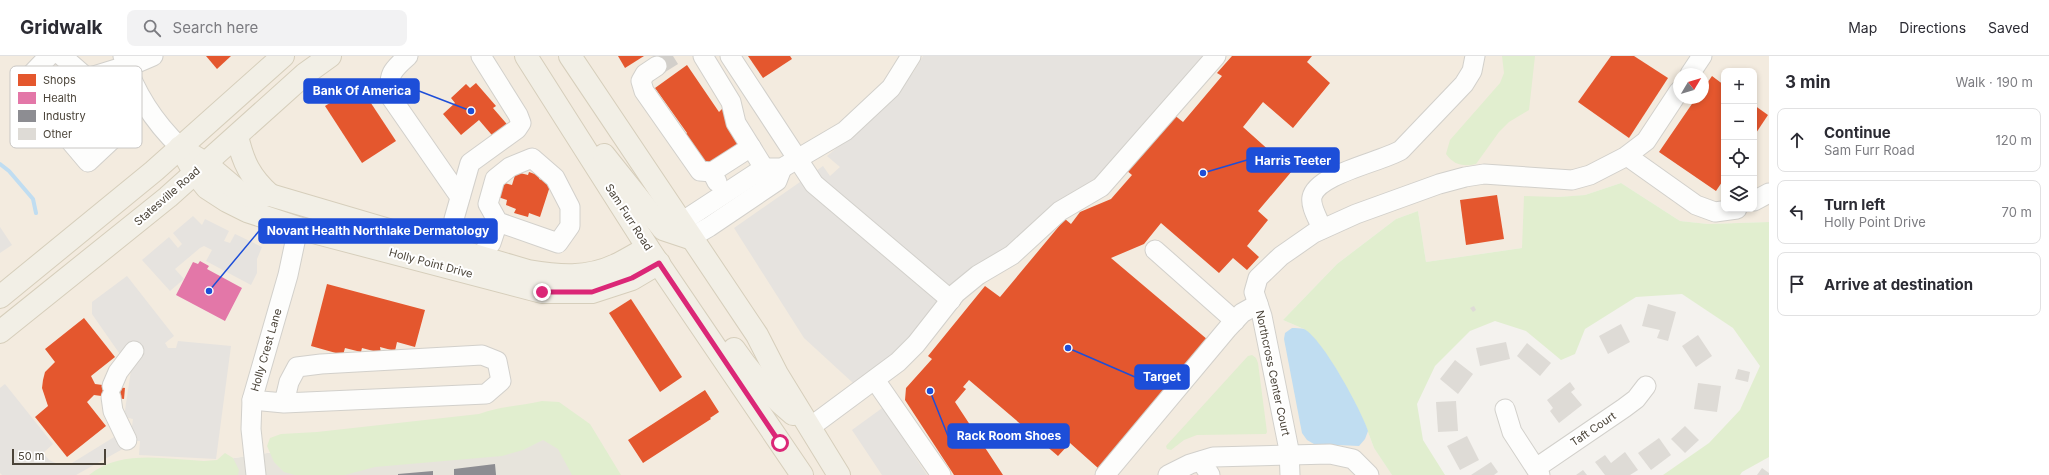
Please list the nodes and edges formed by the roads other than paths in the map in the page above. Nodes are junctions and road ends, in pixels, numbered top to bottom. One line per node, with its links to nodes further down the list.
1 (49, 56): 17 (street)
2 (62, 56): 18 (street)
3 (153, 56): 16 (street)
4 (283, 56): 27 (main road)
5 (330, 56): 26 (main road, Statesville Road)
6 (408, 56): 38 (street)
7 (481, 56): 38 (street)
8 (570, 56): 44 (main road)
9 (703, 56): 25 (street)
10 (730, 56): 22 (street)
11 (911, 56): 32 (street)
12 (1216, 56): 50 (street)
13 (1475, 56): 43 (street)
14 (1702, 56): 21 (street)
15 (529, 60): 44 (main road); 47 (main road, Sam Furr Road)
16 (124, 61): 19 (street)
17 (39, 66)
18 (73, 66)
19 (113, 66)
20 (658, 66): 34 (street)
21 (1694, 68)
22 (751, 88): 25 (street); 32 (street)
23 (142, 99): 27 (street, Holly Point Drive)
24 (1673, 100): 31 (street, Northcross Center Court)
25 (731, 102): 28 (street)
26 (237, 136): 33 (main road, Statesville Road); 37 (main road)
27 (180, 147): 33 (main road, Holly Point Drive); 49 (main road)
28 (751, 147): 32 (street); 34 (street)
29 (76, 148): 30 (street)
30 (103, 148)
31 (1627, 156): 40 (street); 43 (street, Northcross Center Court)
32 (781, 165): 36 (street); 44 (street); 50 (street)
33 (199, 168): 37 (main road, Holly Point Drive); 42 (main road, Holly Point Drive); 53 (main road, Statesville Road)
34 (712, 172): 36 (street)
35 (1769, 193): 39 (street)
36 (723, 195): 44 (street)
37 (270, 196): 45 (main road, Holly Point Drive)
38 (460, 197): 45 (street)
39 (1757, 199)
40 (1721, 211)
41 (498, 222): 41 (street); 48 (street)
42 (298, 228): 45 (main road); 47 (main road, Holly Point Drive); 57 (street, Holly Crest Lane)
43 (1322, 229): 51 (street, Northcross Center Court)
44 (685, 230): 60 (main road)
45 (450, 247): 48 (main road, Holly Point Drive)
46 (1155, 250): 52 (street)
47 (654, 255): 48 (main road, Holly Point Drive); 60 (main road); 66 (main road, Sam Furr Road)
48 (480, 256)
49 (0, 297)
50 (951, 300): 55 (street)
51 (1258, 304): 52 (street); 62 (street, Northcross Center Court)
52 (1235, 321): 69 (street)
53 (0, 332)
54 (134, 351): 61 (street)
55 (875, 380): 60 (street); 68 (street)
56 (1646, 386): 64 (street, Taft Court)
57 (252, 400): 58 (street); 65 (street, Holly Crest Lane)
58 (284, 403): 58 (street)
59 (1504, 409): 64 (street)
60 (809, 428): 67 (main road)
61 (127, 440)
62 (1289, 456): 63 (street); 71 (street, Northcross Center Court); 72 (street)
63 (1205, 468): 70 (street)
64 (1538, 472)
65 (256, 475)
66 (802, 475)
67 (839, 475)
68 (941, 475)
69 (1105, 475)
70 (1168, 475)
71 (1290, 475)
72 (1369, 475)

